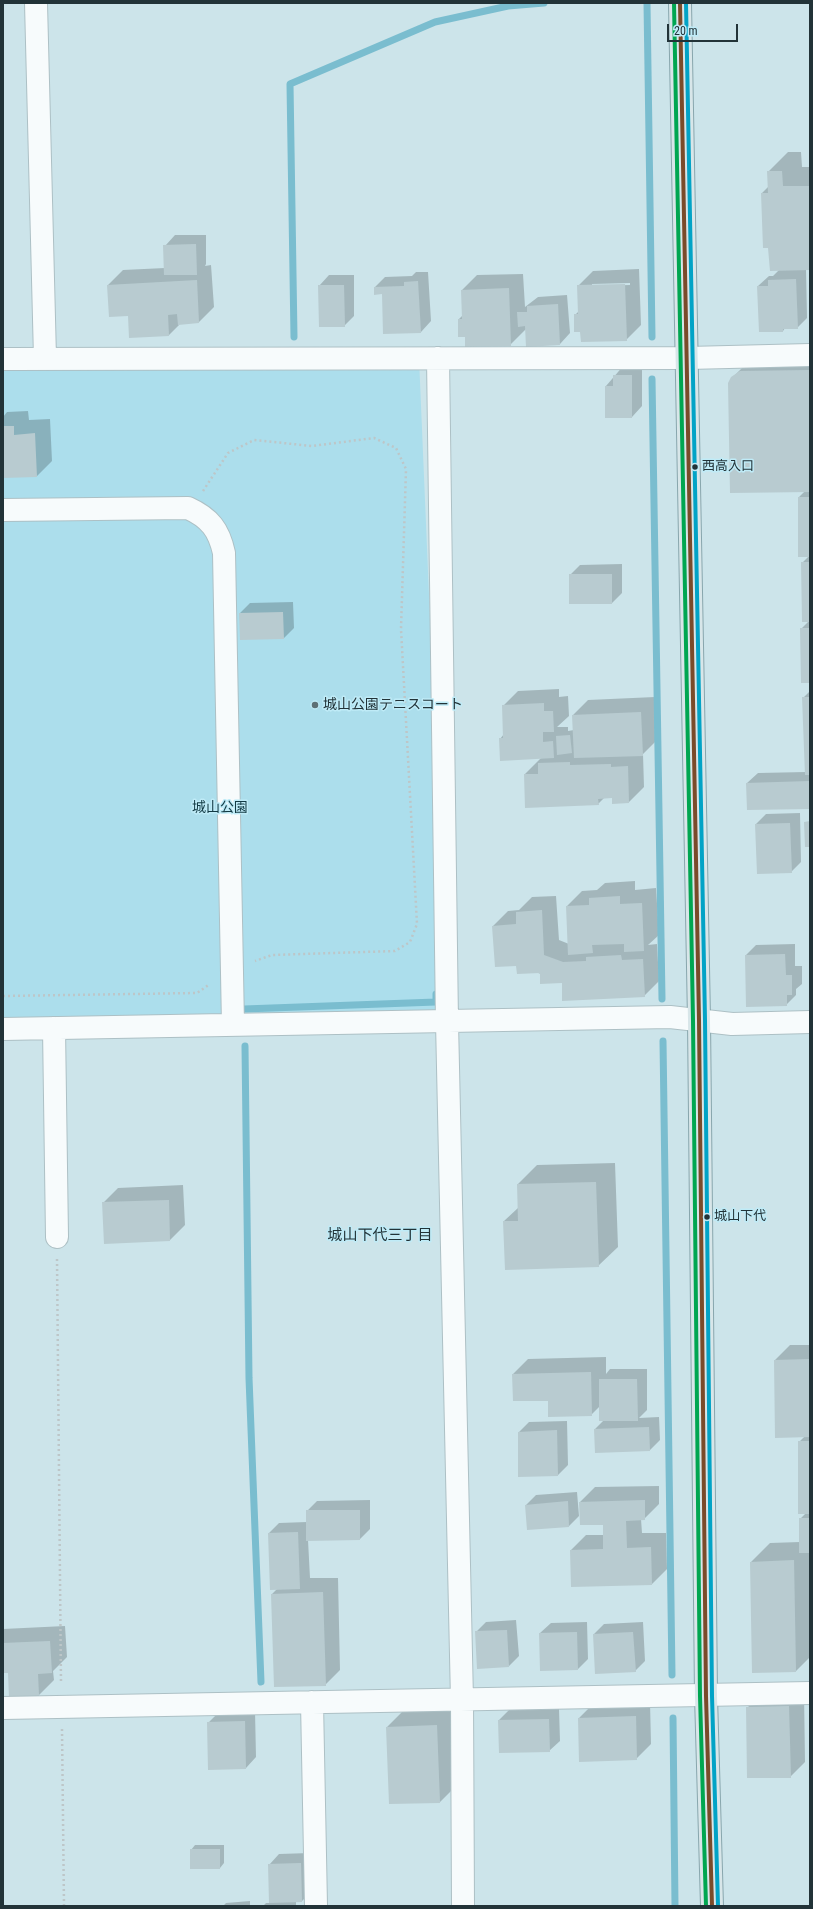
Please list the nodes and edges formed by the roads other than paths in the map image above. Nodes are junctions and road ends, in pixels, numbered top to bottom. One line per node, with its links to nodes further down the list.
1 (36, 3): 4 (street)
2 (680, 3): 6 (main road)
3 (810, 355): 6 (street)
4 (45, 358): 5 (street); 7 (street)
5 (438, 358): 6 (street); 10 (street)
6 (688, 358): 9 (main road)
7 (3, 359)
8 (3, 510): 12 (street)
9 (699, 1020): 10 (street); 11 (street); 17 (main road)
10 (447, 1022): 12 (street); 18 (street)
11 (810, 1022)
12 (232, 1025): 13 (street)
13 (54, 1028): 14 (street); 15 (street)
14 (3, 1029)
15 (57, 1236)
16 (810, 1693): 17 (street)
17 (706, 1696): 18 (street); 23 (main road)
18 (462, 1700): 19 (street); 22 (street)
19 (312, 1702): 20 (street); 21 (street)
20 (3, 1708)
21 (316, 1906)
22 (463, 1906)
23 (712, 1906)

